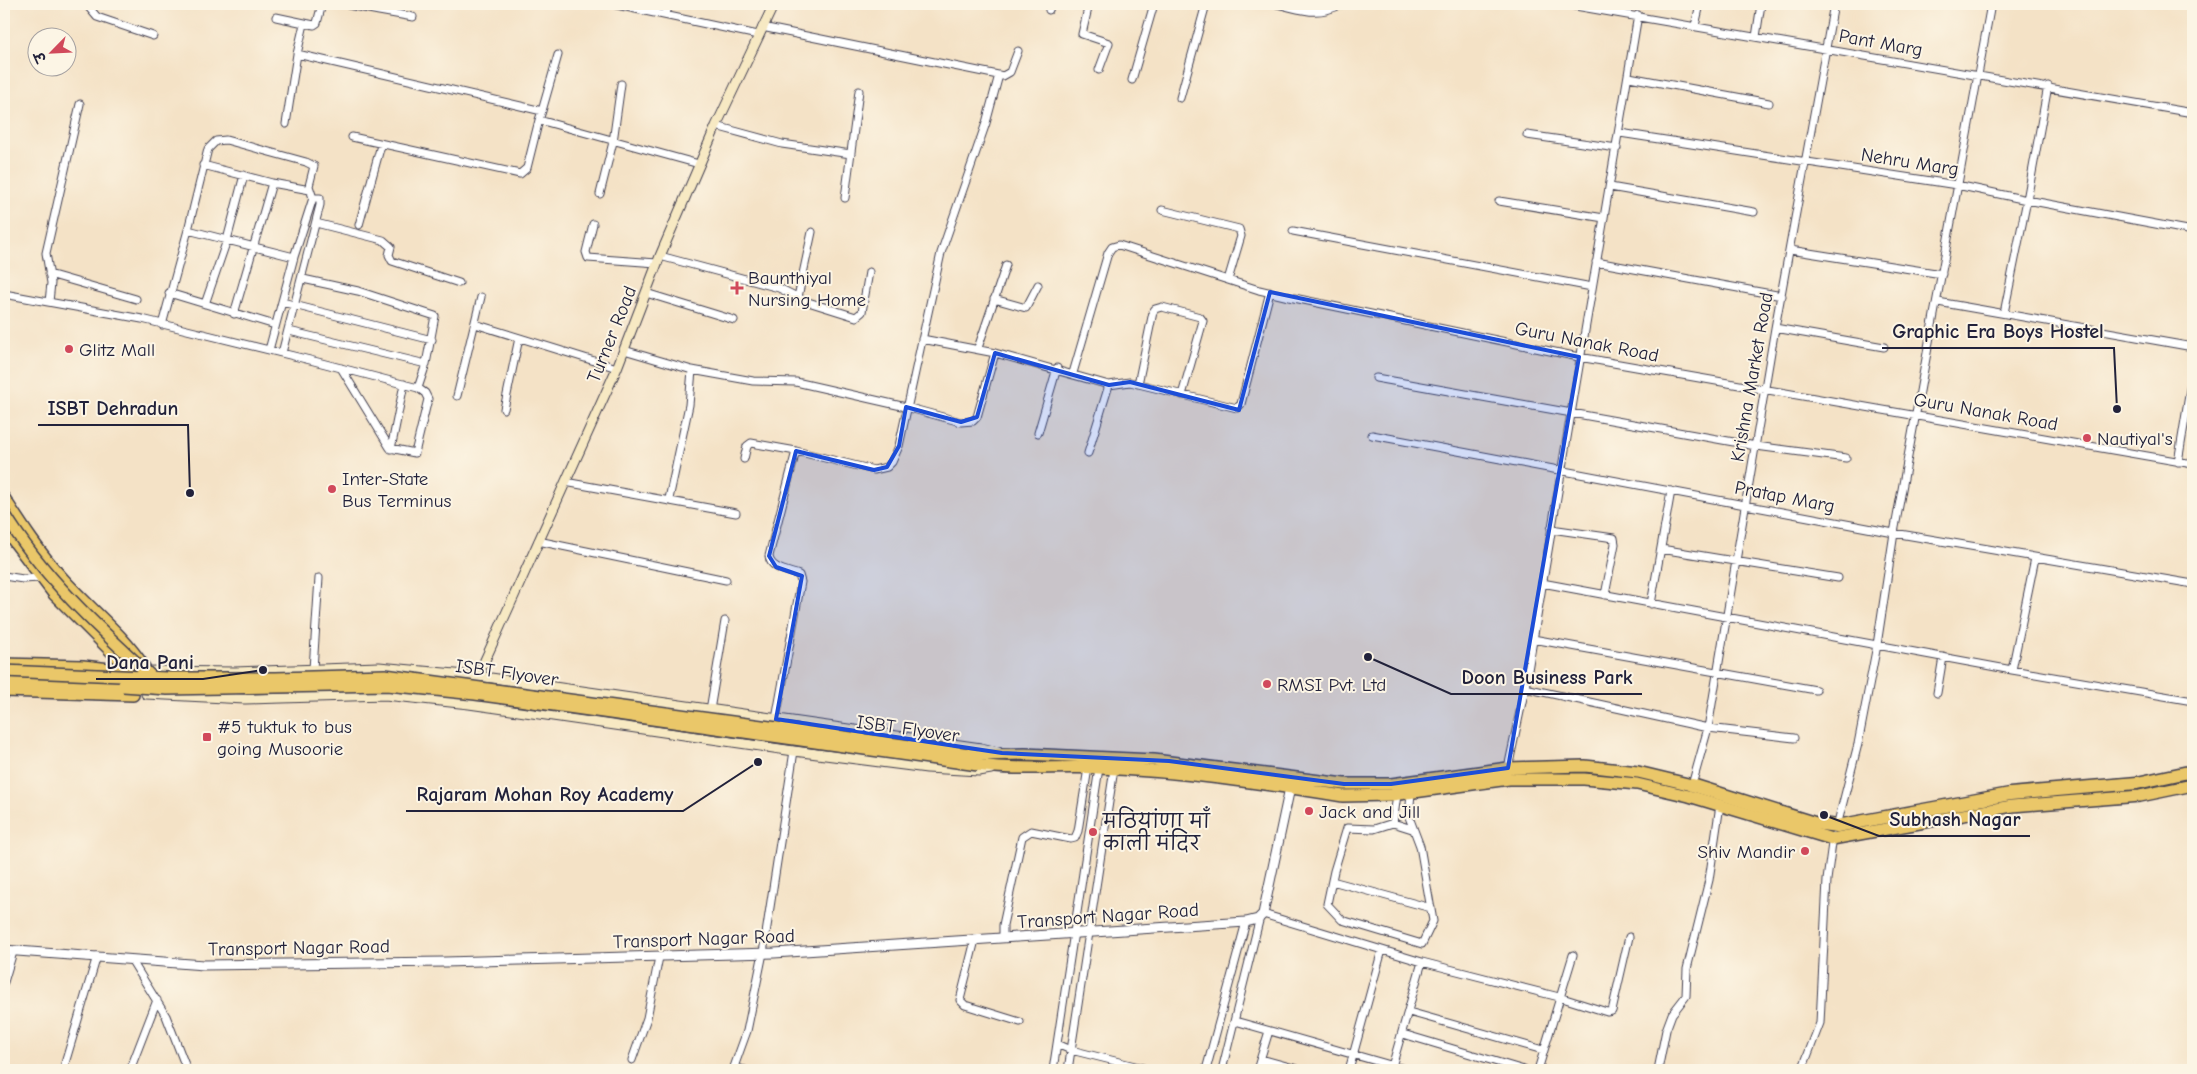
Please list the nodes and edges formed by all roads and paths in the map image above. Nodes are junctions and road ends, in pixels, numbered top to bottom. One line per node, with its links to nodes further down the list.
1 (86, 4): 27 (street)
2 (322, 4): 24 (street)
3 (612, 4): 20 (street)
4 (670, 4): 20 (street)
5 (774, 4): 26 (main road, Turner Road)
6 (1089, 4): 33 (street)
7 (1154, 4): 37 (street)
8 (1206, 4): 41 (street)
9 (1277, 4): 10 (street)
10 (1342, 4)
11 (1568, 4): 19 (street, Pant Marg)
12 (1619, 4): 19 (street)
13 (1700, 4): 25 (street)
14 (1762, 4): 28 (street)
15 (1834, 4): 29 (street, Krishna Market Road)
16 (1991, 4): 35 (street)
17 (348, 5): 18 (street)
18 (380, 7): 22 (street)
19 (1618, 12): 21 (street, Pant Marg)
20 (665, 15): 26 (street)
21 (1638, 15): 25 (street, Pant Marg); 36 (street)
22 (413, 17)
23 (276, 18): 24 (street)
24 (304, 24): 31 (street)
25 (1696, 26): 28 (street, Pant Marg)
26 (760, 31): 34 (street); 48 (main road, Turner Road)
27 (153, 36)
28 (1756, 37): 29 (street, Pant Marg)
29 (1826, 49): 35 (street, Pant Marg); 56 (street, Krishna Market Road)
30 (1018, 51): 34 (street)
31 (297, 54): 44 (street); 47 (street)
32 (558, 55): 44 (street)
33 (1099, 70)
34 (999, 75): 119 (street)
35 (1979, 75): 39 (street, Pant Marg); 61 (street)
36 (1629, 77): 42 (street); 49 (street)
37 (1132, 80)
38 (622, 84): 52 (street)
39 (2048, 86): 45 (street, Pant Marg); 67 (street)
40 (859, 91): 55 (street)
41 (1180, 98)
42 (1769, 103)
43 (80, 104): 89 (street)
44 (542, 111): 46 (street)
45 (2193, 113)
46 (539, 120): 52 (street); 53 (street)
47 (286, 124)
48 (716, 126): 55 (street); 57 (main road, Turner Road)
49 (1620, 133): 54 (street); 56 (street, Nehru Marg)
50 (1527, 135): 54 (street)
51 (352, 137): 53 (street)
52 (613, 142): 57 (street); 64 (street)
53 (381, 145): 74 (street)
54 (1617, 148): 62 (street)
55 (851, 154): 66 (street)
56 (1805, 161): 61 (street, Nehru Marg); 82 (street, Krishna Market Road)
57 (699, 164): 85 (main road, Turner Road)
58 (203, 165): 59 (street); 63 (street); 75 (street)
59 (244, 175): 60 (street); 79 (street)
60 (272, 183): 63 (street); 80 (street)
61 (1957, 184): 67 (street, Nehru Marg); 90 (street)
62 (1610, 188): 70 (street); 71 (street)
63 (310, 190): 65 (street)
64 (600, 194)
65 (313, 198): 72 (street); 81 (street)
66 (845, 198)
67 (2027, 200): 77 (street, Nehru Marg); 110 (street)
68 (1499, 201): 71 (street)
69 (1162, 210): 92 (street)
70 (1754, 212)
71 (1604, 218): 86 (street)
72 (316, 223): 83 (street); 93 (street)
73 (593, 224): 85 (street)
74 (359, 225)
75 (188, 230): 79 (street); 99 (street)
76 (1293, 231): 95 (street)
77 (2193, 231)
78 (812, 232): 102 (street)
79 (227, 240): 80 (street); 108 (street)
80 (253, 247): 84 (street); 111 (street)
81 (297, 249): 83 (street); 84 (street)
82 (1790, 250): 90 (street); 100 (street, Krishna Market Road)
83 (309, 252): 91 (street)
84 (294, 257): 106 (street)
85 (658, 260): 97 (main road, Turner Road); 102 (street)
86 (1596, 262): 95 (street); 100 (street)
87 (1006, 265): 104 (street)
88 (869, 272): 102 (street)
89 (49, 274): 103 (street); 105 (street)
90 (1942, 274): 107 (street)
91 (303, 279): 109 (street); 120 (street)
92 (1228, 280): 96 (street, Guru Nanak Road); 135 (street, Guru Nanak Road)
93 (459, 282)
94 (1038, 285): 104 (street)
95 (1592, 287): 128 (street)
96 (1270, 292): 128 (street, Guru Nanak Road); 142 (street)
97 (646, 293): 112 (street); 125 (main road, Turner Road)
98 (4, 294): 105 (street)
99 (169, 294): 108 (street); 114 (street)
100 (1782, 296): 116 (street, Krishna Market Road)
101 (481, 297): 113 (street)
102 (798, 297)
103 (136, 299)
104 (994, 299): 123 (street)
105 (49, 302): 114 (street)
106 (282, 302): 109 (street); 115 (street)
107 (1938, 302): 110 (street); 147 (street)
108 (205, 304): 111 (street)
109 (296, 306): 117 (street); 120 (street)
110 (2004, 313): 122 (street)
111 (234, 314): 115 (street)
112 (734, 320)
113 (475, 324): 118 (street); 143 (street)
114 (162, 325): 124 (street)
115 (275, 325): 124 (street)
116 (1775, 328): 121 (street); 141 (street, Krishna Market Road)
117 (288, 330): 126 (street); 129 (street)
118 (519, 338): 131 (street); 145 (street)
119 (922, 338): 123 (street); 144 (street)
120 (432, 340): 129 (street)
121 (1884, 347)
122 (2193, 347)
123 (978, 348): 127 (street)
124 (269, 350): 126 (street)
125 (624, 350): 131 (main road, Turner Road); 133 (street)
126 (282, 353): 130 (street)
127 (995, 353): 132 (street); 144 (street)
128 (1579, 356): 141 (street, Guru Nanak Road); 146 (street)
129 (426, 364): 140 (street)
130 (341, 368): 137 (street); 151 (street)
131 (617, 368): 159 (main road, Turner Road)
132 (1057, 368): 135 (street); 148 (street)
133 (692, 370): 144 (street); 162 (street)
134 (2193, 371): 156 (street)
135 (1073, 373): 139 (street)
136 (1376, 378): 146 (street)
137 (404, 384): 140 (street); 151 (street)
138 (1138, 384): 139 (street); 142 (street); 142 (street)
139 (1109, 385): 153 (street)
140 (418, 388): 151 (street)
141 (1766, 391): 147 (street, Guru Nanak Road); 150 (street, Krishna Market Road)
142 (1182, 395)
143 (457, 396)
144 (906, 407): 152 (street)
145 (504, 409)
146 (1570, 414): 150 (street); 158 (street)
147 (1917, 416): 156 (street, Guru Nanak Road); 168 (street)
148 (1038, 433)
149 (1372, 435): 158 (street, Pratap Marg)
150 (1756, 446): 154 (street); 163 (street, Krishna Market Road)
151 (391, 449)
152 (796, 451): 155 (street); 205 (street)
153 (1088, 453)
154 (1846, 458)
155 (744, 459)
156 (2178, 462): 157 (street, Guru Nanak Road)
157 (2193, 464)
158 (1560, 470): 160 (street, Pratap Marg); 167 (street)
159 (565, 482): 162 (street); 169 (main road, Turner Road)
160 (1671, 491): 163 (street, Pratap Marg); 170 (street)
161 (4, 498): 192 (highway)
162 (669, 499): 165 (street)
163 (1746, 506): 168 (street, Pratap Marg); 172 (street, Krishna Market Road)
164 (4, 513): 192 (highway, bridge)
165 (736, 513)
166 (4, 528): 174 (highway)
167 (1550, 529): 178 (street); 180 (street)
168 (1894, 533): 171 (street, Pratap Marg); 185 (street)
169 (538, 541): 177 (street); 194 (main road, Turner Road)
170 (1661, 548): 172 (street); 181 (street)
171 (2035, 558): 179 (street, Pratap Marg); 189 (street)
172 (1736, 561): 176 (street); 182 (street, Krishna Market Road)
173 (4, 576): 174 (street)
174 (40, 578): 191 (highway)
175 (319, 578): 188 (street)
176 (1838, 578)
177 (726, 580)
178 (1542, 583): 180 (street); 184 (street)
179 (2193, 584)
180 (1605, 595): 181 (street)
181 (1651, 604): 182 (street)
182 (1726, 618): 185 (street); 193 (street, Krishna Market Road)
183 (725, 621): 204 (street)
184 (1533, 639): 193 (street); 196 (street)
185 (1877, 645): 186 (street); 223 (street)
186 (1943, 657): 189 (street); 199 (street)
187 (4, 664): 191 (highway)
188 (312, 669): 192 (main road); 194 (main road)
189 (2012, 670): 202 (street)
190 (4, 671): 192 (highway, ISBT Flyover, bridge)
191 (129, 671): 192 (highway); 201 (highway)
192 (148, 672): 200 (highway); 210 (highway, ISBT Flyover, bridge)
193 (1717, 672): 197 (street); 206 (street, Krishna Market Road)
194 (477, 676): 203 (main road, Turner Road); 204 (main road)
195 (4, 681): 210 (highway, ISBT Flyover, bridge)
196 (1525, 688): 206 (street); 213 (street)
197 (1816, 690)
198 (4, 691): 201 (highway)
199 (1938, 693)
200 (146, 694): 201 (highway); 203 (main road)
201 (133, 695)
202 (2193, 701)
203 (469, 704): 208 (main road)
204 (710, 710): 205 (main road)
205 (776, 719): 209 (main road)
206 (1708, 728): 207 (street); 217 (street, Krishna Market Road)
207 (1794, 738)
208 (794, 751): 211 (main road); 240 (street)
209 (1002, 754): 210 (highway, ISBT Flyover); 216 (highway, ISBT Flyover)
210 (977, 760): 211 (highway, ISBT Flyover)
211 (998, 768): 212 (highway, ISBT Flyover)
212 (1093, 768): 214 (highway, ISBT Flyover); 225 (street); 227 (street)
213 (1508, 768): 216 (highway); 217 (highway)
214 (1114, 769): 216 (highway, ISBT Flyover); 232 (street)
215 (2193, 771): 223 (highway)
216 (1291, 783): 220 (highway); 230 (street)
217 (1692, 785): 223 (highway)
218 (2193, 785): 226 (highway)
219 (1411, 793): 220 (highway); 221 (highway); 224 (street)
220 (1397, 795): 222 (street)
221 (1720, 805): 226 (highway); 277 (street)
222 (1393, 823): 224 (street); 228 (street)
223 (1837, 826): 226 (street)
224 (1412, 829): 229 (street)
225 (1075, 838): 227 (street); 235 (street)
226 (1832, 839): 278 (street)
227 (1088, 842): 233 (street)
228 (1332, 880): 229 (street); 229 (street)
229 (1431, 908)
230 (1262, 916): 231 (street, Transport Nagar Road); 238 (street); 250 (street)
231 (1246, 922): 232 (street, Transport Nagar Road); 269 (street)
232 (1089, 933): 233 (street, Transport Nagar Road); 255 (street)
233 (1075, 934): 235 (street, Transport Nagar Road); 254 (street)
234 (1629, 937): 247 (street)
235 (1003, 938): 236 (street, Transport Nagar Road)
236 (975, 940): 240 (street, Transport Nagar Road); 251 (street)
237 (4, 950): 239 (street, Transport Nagar Road)
238 (1382, 950): 245 (street); 257 (street)
239 (14, 952): 242 (street, Transport Nagar Road); 246 (street)
240 (762, 953): 243 (street, Transport Nagar Road); 261 (street)
241 (1573, 955): 247 (street)
242 (97, 956): 244 (street, Transport Nagar Road); 262 (street)
243 (658, 957): 244 (street, Transport Nagar Road); 259 (street)
244 (132, 961): 248 (street)
245 (1422, 962): 247 (street); 249 (street)
246 (4, 982)
247 (1559, 998): 256 (street)
248 (157, 1000): 263 (street); 264 (street)
249 (1409, 1012): 253 (street); 256 (street)
250 (1235, 1021): 252 (street); 270 (street)
251 (1020, 1022)
252 (1269, 1031): 257 (street); 258 (street)
253 (1403, 1034): 260 (street); 275 (street)
254 (1057, 1044): 255 (street); 266 (street)
255 (1071, 1050): 267 (street); 268 (street)
256 (1543, 1050): 276 (street)
257 (1354, 1055): 260 (street); 273 (street)
258 (1261, 1059): 271 (street); 272 (street)
259 (632, 1060)
260 (1392, 1068): 274 (street)
261 (734, 1069): 265 (street)
262 (63, 1070)
263 (130, 1070)
264 (187, 1070)
265 (745, 1070)
266 (1053, 1070)
267 (1068, 1070)
268 (1150, 1070)
269 (1206, 1070)
270 (1222, 1070)
271 (1257, 1070)
272 (1301, 1070)
273 (1349, 1070)
274 (1408, 1070)
275 (1524, 1070)
276 (1538, 1070)
277 (1658, 1070)
278 (1802, 1070)

